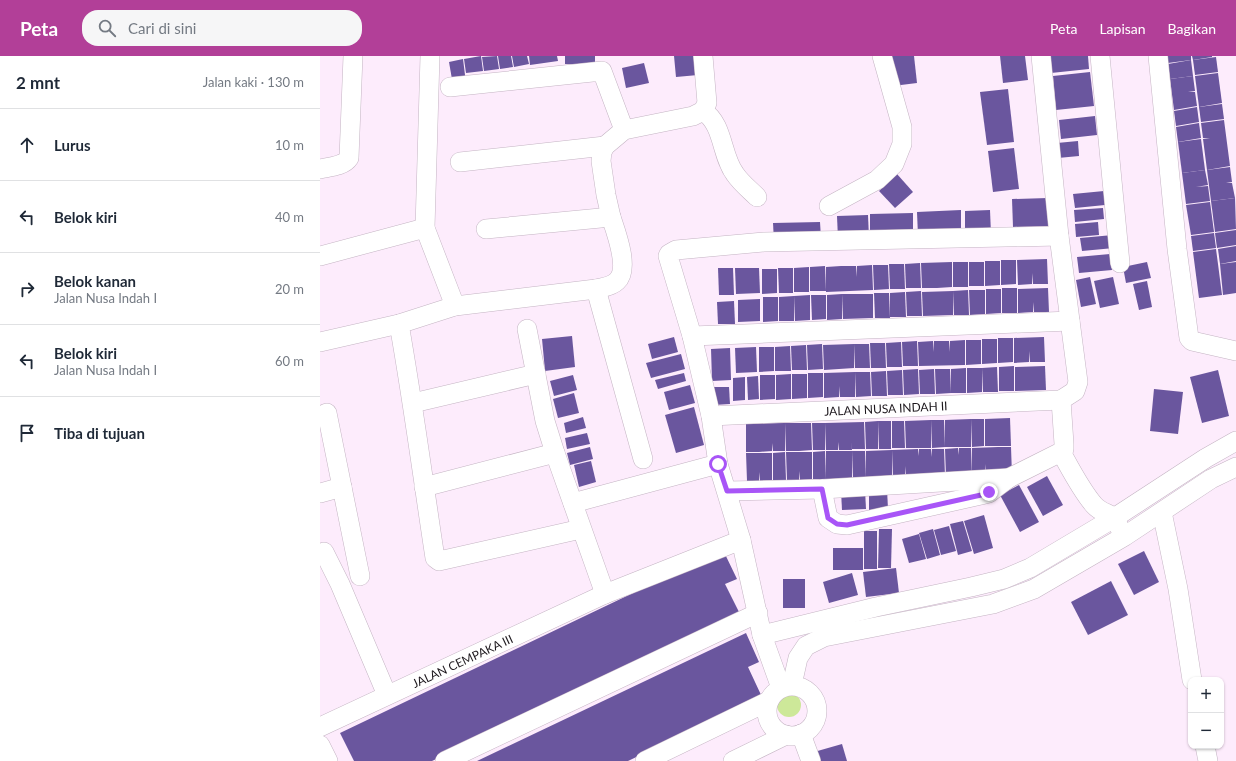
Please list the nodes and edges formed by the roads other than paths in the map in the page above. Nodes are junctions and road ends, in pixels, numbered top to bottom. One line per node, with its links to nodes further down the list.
1 (353, 56): 13 (street)
2 (430, 56): 17 (street)
3 (703, 56): 9 (street)
4 (882, 56): 15 (street)
5 (1041, 56): 19 (street)
6 (1100, 56): 21 (street)
7 (1158, 56): 29 (street)
8 (450, 87): 10 (street)
9 (703, 111): 10 (street); 14 (street)
10 (624, 130): 11 (street)
11 (606, 146): 12 (street); 16 (street)
12 (460, 162)
13 (320, 169)
14 (757, 197)
15 (829, 206)
16 (611, 217): 18 (street); 22 (street)
17 (424, 228): 20 (street); 23 (street)
18 (486, 229)
19 (1060, 236): 24 (street); 27 (street)
20 (320, 256)
21 (1120, 264)
22 (596, 289): 23 (street); 39 (street)
23 (455, 306): 25 (street)
24 (1070, 321): 27 (street); 31 (street)
25 (399, 324): 28 (street); 32 (street)
26 (527, 329): 30 (street)
27 (692, 336): 34 (street)
28 (320, 342)
29 (1236, 351)
30 (536, 374): 32 (street); 37 (street)
31 (1061, 400): 34 (street, JALAN NUSA INDAH II); 36 (street)
32 (413, 403): 45 (street)
33 (320, 416): 44 (street)
34 (711, 416): 40 (street)
35 (1236, 441): 38 (street)
36 (1061, 452): 43 (street); 51 (street)
37 (554, 453): 45 (street); 49 (street)
38 (1210, 455): 42 (street); 51 (street)
39 (643, 459)
40 (718, 464): 47 (street); 49 (street)
41 (1236, 467): 42 (street)
42 (1217, 476): 50 (street)
43 (1009, 478): 46 (street); 46 (street)
44 (342, 487): 48 (street); 54 (street)
45 (424, 487): 52 (street)
46 (822, 489): 47 (street)
47 (727, 491): 55 (street)
48 (320, 493)
49 (573, 503): 52 (street)
50 (1162, 512): 53 (street); 61 (street)
51 (1114, 518): 53 (street); 60 (street)
52 (581, 529): 58 (street)
53 (1125, 536): 62 (street)
54 (352, 539): 56 (street); 57 (street)
55 (741, 540): 58 (street, JALAN CEMPAKA III); 59 (street)
56 (322, 553): 63 (street)
57 (360, 576)
58 (605, 594): 63 (street, JALAN CEMPAKA III)
59 (758, 613): 60 (street); 69 (street)
60 (762, 634): 62 (street)
61 (1192, 677)
62 (781, 691): 65 (street); 65 (street); 70 (street)
63 (387, 695): 64 (street, JALAN CEMPAKA III)
64 (320, 727)
65 (793, 735): 71 (street); 72 (street)
66 (320, 745): 68 (street)
67 (1206, 749): 73 (street)
68 (328, 761)
69 (445, 761)
70 (645, 761)
71 (733, 761)
72 (811, 761)
73 (1208, 761)

